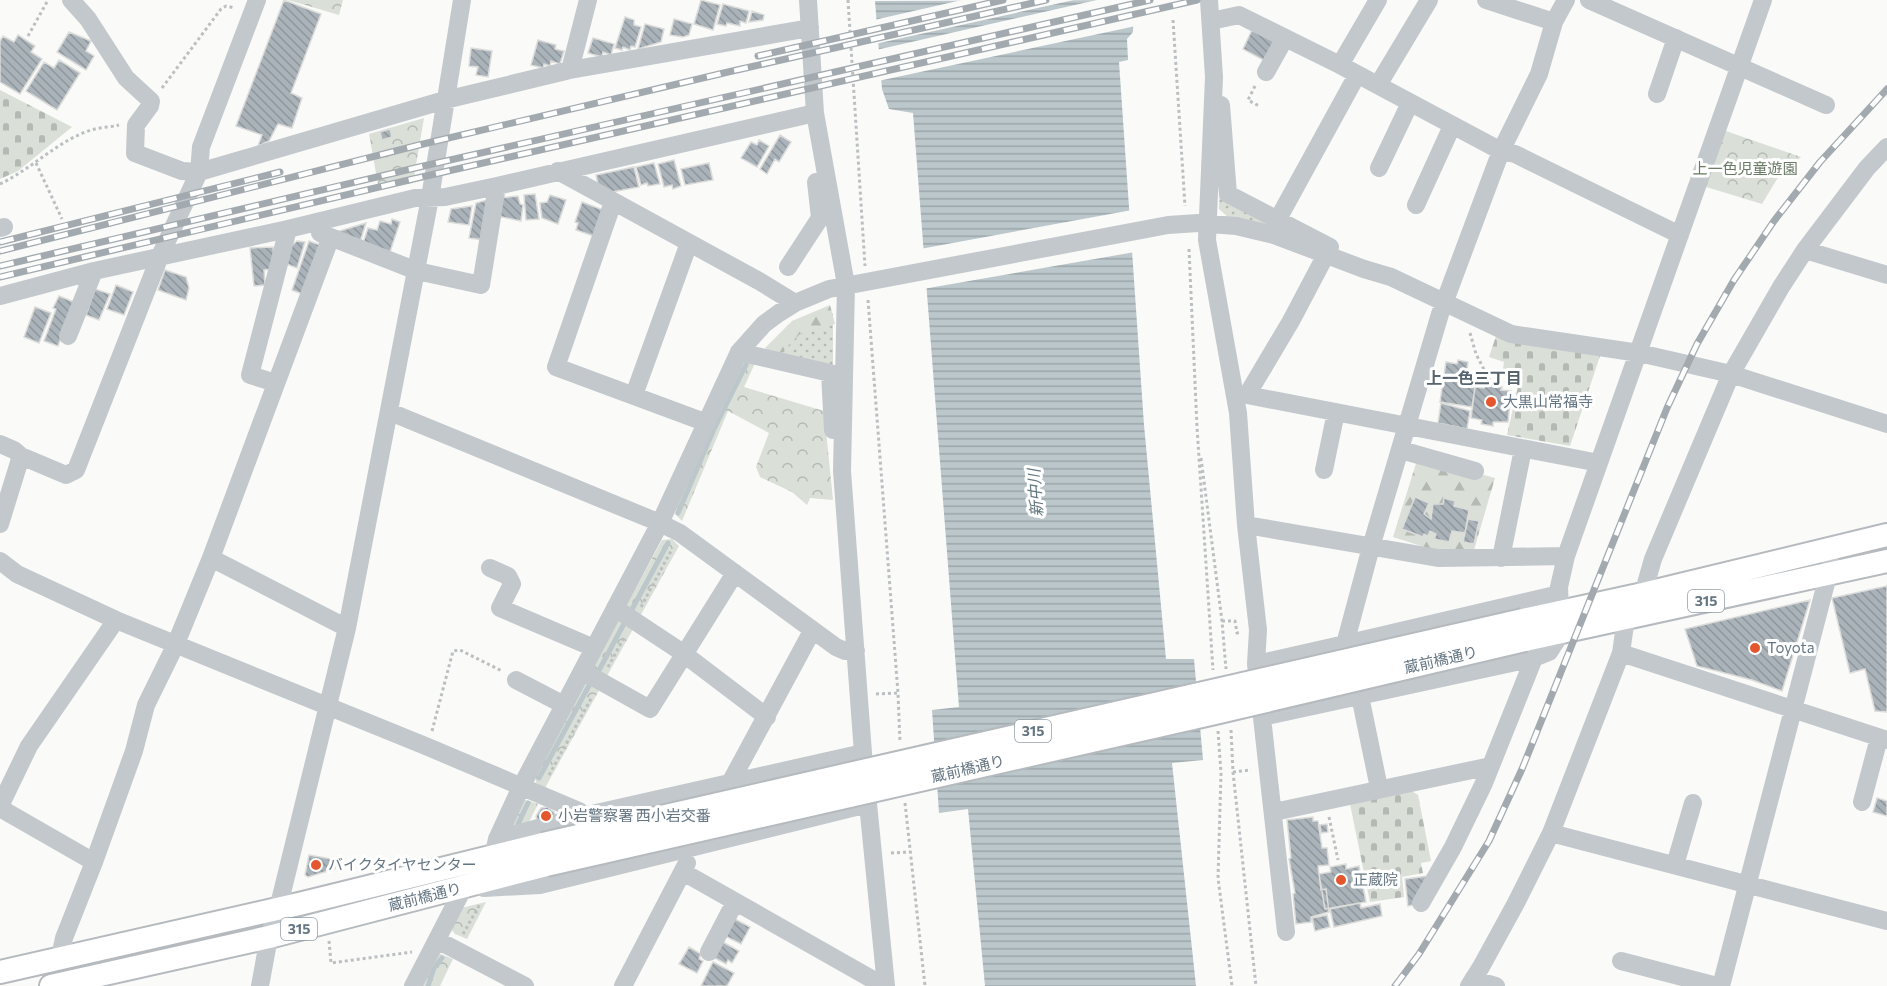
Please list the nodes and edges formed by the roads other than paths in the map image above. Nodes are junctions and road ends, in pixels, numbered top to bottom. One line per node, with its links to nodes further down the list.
1 (71, 0): 36 (street)
2 (462, 0): 26 (street)
3 (588, 0): 20 (street)
4 (808, 0): 15 (street)
5 (1209, 0): 13 (street)
6 (1378, 0): 18 (street)
7 (1429, 0): 24 (street)
8 (1486, 0): 14 (street)
9 (1566, 0): 14 (street)
10 (1589, 0): 17 (street)
11 (1763, 0): 19 (street)
12 (255, 5): 36 (street)
13 (1211, 21): 16 (street); 23 (street)
14 (1554, 22): 33 (street)
15 (810, 28): 20 (street); 29 (street)
16 (1285, 38): 18 (street); 21 (street)
17 (1676, 38): 19 (street); 25 (street)
18 (1340, 65): 22 (street)
19 (1739, 66): 28 (street); 45 (street)
20 (570, 70): 26 (street)
21 (1266, 72)
22 (1357, 75): 24 (street); 41 (street)
23 (1214, 77): 41 (street); 42 (street)
24 (1377, 86): 27 (street)
25 (1657, 94)
26 (445, 100): 36 (street); 38 (street)
27 (1410, 104): 30 (street); 34 (street)
28 (1826, 105)
29 (815, 112): 31 (street); 35 (street)
30 (1452, 126): 33 (street); 40 (street)
31 (819, 131): 51 (street); 55 (street)
32 (1887, 147): 48 (street)
33 (1501, 151): 45 (street); 57 (street)
34 (1379, 168)
35 (558, 171): 37 (street); 39 (street)
36 (199, 172): 50 (street)
37 (497, 186): 38 (street); 53 (street)
38 (430, 198): 43 (street); 53 (street)
39 (613, 202): 47 (street); 65 (street)
40 (1416, 205)
41 (1278, 219): 49 (street)
42 (1208, 223): 49 (street); 55 (street); 64 (street)
43 (309, 224): 44 (street); 46 (street)
44 (288, 229): 50 (street); 63 (street)
45 (1680, 235): 61 (street)
46 (330, 239): 53 (street); 63 (street)
47 (689, 243): 58 (street); 65 (street)
48 (1804, 250): 54 (street); 62 (street)
49 (1327, 255): 57 (street); 64 (street)
50 (160, 256): 52 (street); 74 (street)
51 (788, 267)
52 (94, 271): 56 (street); 59 (street)
53 (417, 271): 66 (street)
54 (1887, 275)
55 (846, 285): 58 (street); 77 (street)
56 (0, 296)
57 (1445, 301): 61 (street); 70 (street)
58 (795, 303): 60 (street)
59 (68, 336)
60 (739, 352): 68 (street); 77 (street)
61 (1639, 353): 62 (street); 75 (street)
62 (1731, 374): 69 (street); 93 (street)
63 (276, 383): 86 (street)
64 (1241, 394): 67 (street); 81 (street)
65 (634, 395): 68 (street)
66 (390, 412): 79 (street); 98 (street)
67 (1336, 412): 70 (street); 76 (street)
68 (707, 423): 79 (street)
69 (1887, 424)
70 (1408, 426): 72 (street); 73 (street)
71 (0, 444): 74 (street)
72 (1523, 449): 75 (street); 87 (street)
73 (1401, 450): 78 (street); 83 (street)
74 (21, 456): 80 (street)
75 (1599, 463): 85 (street)
76 (1324, 470)
77 (842, 471): 104 (street)
78 (1474, 471)
79 (660, 523): 91 (street); 94 (street)
80 (0, 524)
81 (1246, 525): 83 (street); 107 (street)
82 (1887, 537): 84 (main road, 蔵前橋通り / 315); 89 (street)
83 (1371, 547): 87 (street); 101 (street)
84 (1835, 548): 92 (street); 93 (main road, 蔵前橋通り / 315)
85 (1566, 556): 87 (street); 95 (street)
86 (211, 558): 98 (street); 102 (street)
87 (1502, 558)
88 (0, 561): 97 (street)
89 (1883, 562): 92 (main road, 蔵前橋通り / 315)
90 (490, 568): 103 (street)
91 (735, 573): 99 (street); 106 (street)
92 (1828, 574): 96 (main road, 蔵前橋通り / 315); 113 (street)
93 (1644, 594): 95 (main road, 蔵前橋通り / 315)
94 (615, 608): 103 (street); 106 (street)
95 (1560, 612): 96 (main road, 蔵前橋通り / 315); 100 (main road, 蔵前橋通り / 315); 101 (street)
96 (1626, 618): 105 (street)
97 (116, 620): 102 (street); 125 (street)
98 (348, 628): 112 (street)
99 (812, 631): 104 (street); 114 (street)
100 (1527, 639): 110 (street); 118 (street); 131 (main road, 蔵前橋通り / 315, bridge)
101 (1346, 640): 107 (street)
102 (176, 646): 112 (street); 132 (street)
103 (594, 648): 108 (street)
104 (855, 651): 117 (street)
105 (1621, 653): 113 (street); 128 (street)
106 (684, 655): 108 (street); 114 (street)
107 (1256, 664): 115 (street)
108 (582, 671): 111 (street)
109 (516, 680): 111 (street)
110 (1360, 696): 115 (street); 121 (street)
111 (564, 705): 120 (street)
112 (329, 707): 120 (street); 139 (street)
113 (1793, 710): 116 (street); 135 (street)
114 (767, 717): 119 (street)
115 (1262, 717): 126 (street)
116 (1883, 739): 122 (street)
117 (863, 753): 119 (street); 124 (street)
118 (1491, 766): 121 (street); 138 (street)
119 (730, 783): 127 (street)
120 (521, 786): 127 (street); 130 (street)
121 (1379, 789): 126 (street)
122 (1862, 802)
123 (1693, 803): 133 (street)
124 (868, 804): 129 (street); 154 (street)
125 (0, 807): 132 (street)
126 (1274, 812): 141 (street)
127 (583, 816): 130 (street)
128 (1551, 833): 133 (street); 148 (street)
129 (696, 845): 134 (street); 136 (street)
130 (495, 847): 131 (main road, 蔵前橋通り / 315); 139 (main road, 蔵前橋通り / 315)
131 (544, 854): 136 (main road, 蔵前橋通り / 315)
132 (94, 862): 145 (street)
133 (1675, 865): 135 (street)
134 (683, 872): 137 (street); 153 (street)
135 (1746, 884): 140 (street); 156 (street)
136 (468, 886): 142 (main road, 蔵前橋通り / 315); 143 (street)
137 (735, 902): 144 (street); 154 (street)
138 (1421, 903)
139 (278, 909): 142 (street); 145 (main road, 蔵前橋通り / 315)
140 (1887, 921)
141 (1286, 932)
142 (269, 937): 149 (main road, 蔵前橋通り / 315); 150 (street)
143 (437, 944): 151 (street); 152 (street)
144 (709, 952)
145 (60, 957): 147 (main road, 蔵前橋通り / 315)
146 (1621, 961): 156 (street)
147 (0, 972)
148 (1471, 983): 155 (street)
149 (51, 986)
150 (260, 986)
151 (413, 986)
152 (525, 986)
153 (623, 986)
154 (885, 986)
155 (1496, 986)
156 (1719, 986)

